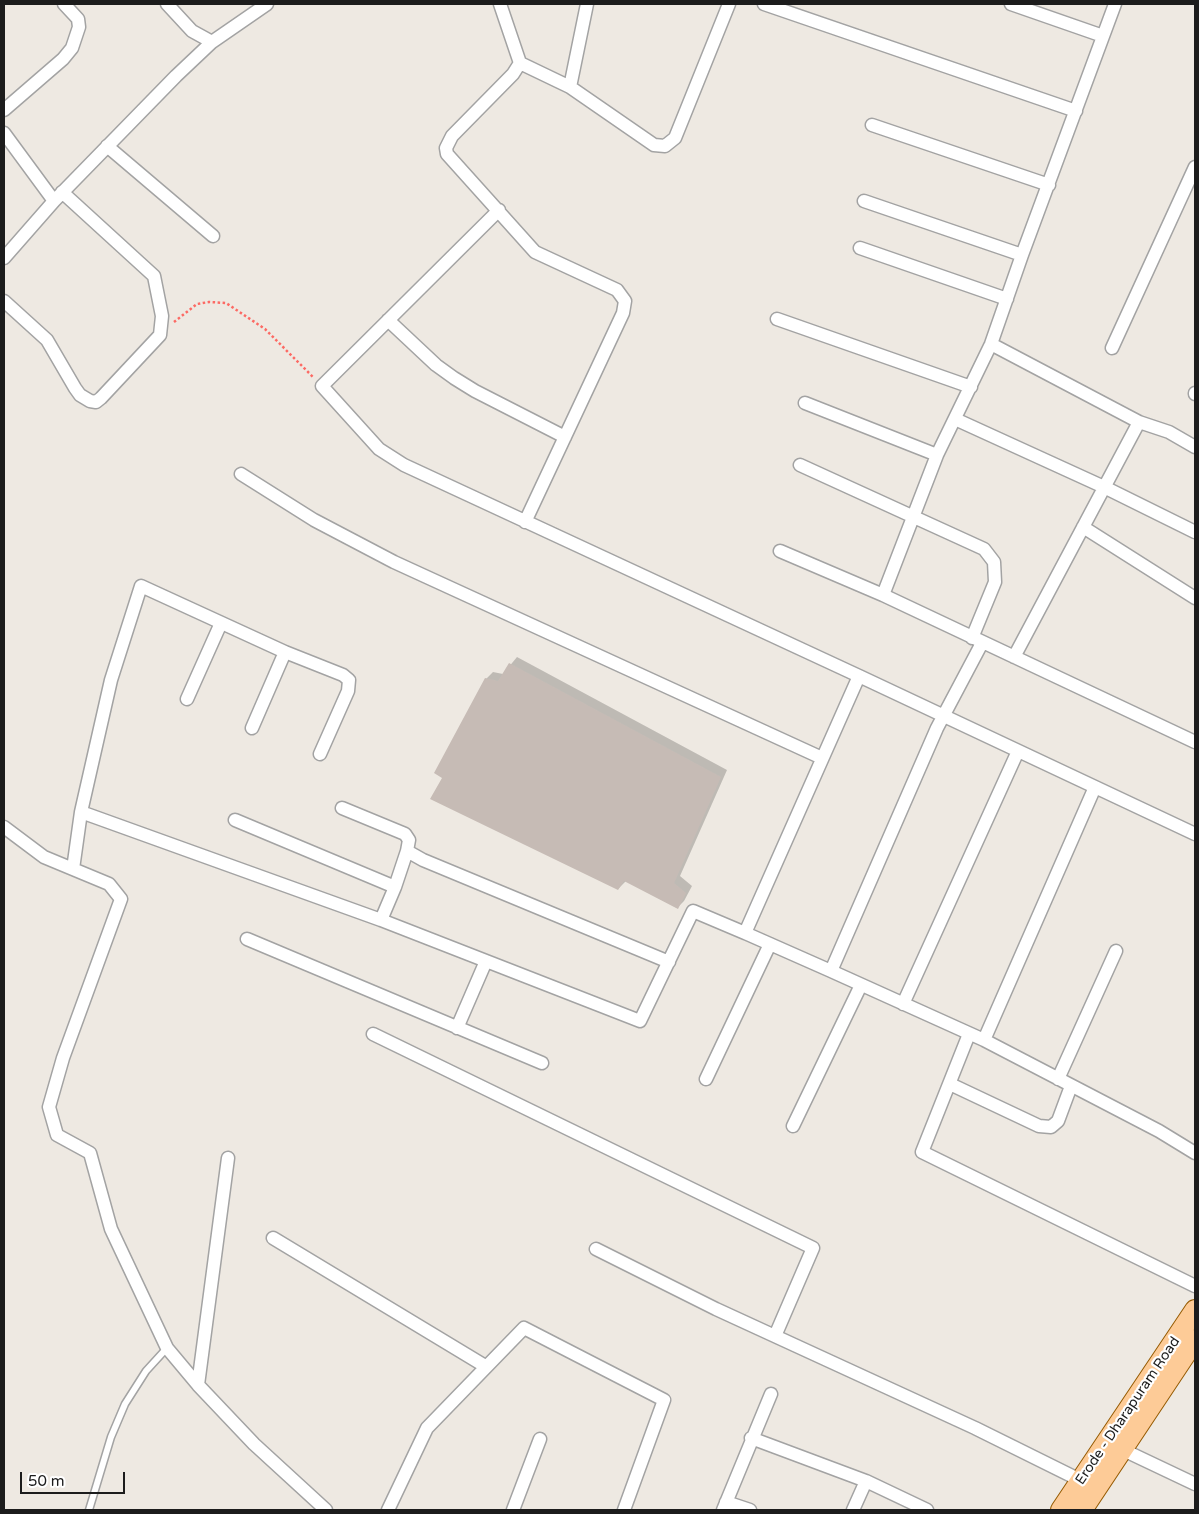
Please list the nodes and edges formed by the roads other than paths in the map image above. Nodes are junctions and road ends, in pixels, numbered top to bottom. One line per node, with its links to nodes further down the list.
1 (64, 4): 14 (street)
2 (167, 4): 11 (street)
3 (267, 4): 11 (street)
4 (500, 4): 12 (street)
5 (587, 4): 13 (street)
6 (729, 4): 13 (street)
7 (764, 4): 15 (street)
8 (1011, 4): 10 (street)
9 (1115, 4): 10 (street)
10 (1103, 36): 15 (street)
11 (212, 42): 18 (street)
12 (520, 63): 13 (street); 23 (street)
13 (570, 87)
14 (4, 110)
15 (1076, 111): 20 (street)
16 (872, 125): 20 (street)
17 (4, 133): 21 (street)
18 (107, 146): 21 (street); 24 (street)
19 (1195, 167): 33 (street)
20 (1049, 185): 26 (street)
21 (58, 196): 27 (street); 29 (street)
22 (864, 201): 26 (street)
23 (499, 210): 31 (street); 38 (street)
24 (213, 236)
25 (860, 248): 28 (street)
26 (1022, 255): 28 (street)
27 (4, 258)
28 (1007, 299): 32 (street)
29 (4, 301)
30 (777, 319): 34 (street)
31 (388, 320): 38 (street); 45 (street)
32 (991, 344): 34 (street); 37 (street)
33 (1112, 348)
34 (971, 387): 36 (street)
35 (805, 403): 40 (street)
36 (955, 419): 40 (street); 43 (street)
37 (1139, 422): 39 (street); 43 (street)
38 (565, 437): 45 (street)
39 (1195, 447)
40 (937, 455): 44 (street)
41 (800, 465): 44 (street)
42 (241, 474): 62 (street)
43 (1104, 487): 46 (street); 47 (street)
44 (913, 515): 49 (street); 52 (street)
45 (525, 522): 55 (street)
46 (1083, 527): 50 (street); 54 (street)
47 (1195, 532)
48 (780, 551): 49 (street)
49 (883, 595): 52 (street)
50 (1195, 598)
51 (221, 623): 53 (street); 56 (street); 65 (street)
52 (977, 641): 54 (street); 57 (street)
53 (285, 652): 58 (street); 61 (street)
54 (1014, 657): 59 (street)
55 (859, 676): 57 (street); 62 (street)
56 (186, 699)
57 (943, 716): 60 (street); 79 (street)
58 (252, 728)
59 (1195, 742)
60 (1018, 751): 63 (street); 81 (street)
61 (320, 754)
62 (822, 758): 73 (street)
63 (1095, 787): 68 (street); 85 (street)
64 (342, 808): 69 (street)
65 (81, 812): 70 (street); 72 (street)
66 (235, 820): 71 (street)
67 (4, 826): 70 (street)
68 (1195, 834)
69 (407, 851): 71 (street); 78 (street)
70 (73, 869): 100 (street)
71 (395, 887): 72 (street)
72 (381, 920): 77 (street)
73 (744, 933): 75 (street); 78 (street)
74 (247, 939): 82 (street)
75 (770, 944): 79 (street); 87 (street)
76 (1116, 951): 88 (street)
77 (486, 961): 78 (street); 82 (street)
78 (669, 962)
79 (831, 971): 80 (street)
80 (861, 984): 81 (street); 91 (street)
81 (903, 1004): 84 (street)
82 (457, 1028): 86 (street)
83 (373, 1034): 98 (street)
84 (969, 1034): 85 (street); 89 (street)
85 (984, 1040): 88 (street)
86 (542, 1063)
87 (706, 1079)
88 (1058, 1079): 90 (street)
89 (950, 1084): 90 (street); 96 (street)
90 (1071, 1086): 92 (street)
91 (793, 1126)
92 (1195, 1153)
93 (228, 1158): 102 (street)
94 (273, 1238): 101 (street)
95 (596, 1249): 98 (street)
96 (1195, 1286)
97 (1195, 1310): 106 (main road, Erode - Dharapuram Road)
98 (775, 1336): 108 (street)
99 (1195, 1340): 106 (main road, Erode - Dharapuram Road)
100 (168, 1348): 102 (street); 111 (lane)
101 (485, 1366): 113 (street); 115 (street)
102 (198, 1385): 112 (street)
103 (771, 1394): 104 (street)
104 (752, 1438): 107 (street); 110 (street)
105 (540, 1439): 114 (street)
106 (1115, 1446): 108 (main road, Erode - Dharapuram Road); 109 (street)
107 (866, 1481): 117 (street); 118 (street)
108 (1089, 1484): 119 (main road, Erode - Dharapuram Road); 120 (main road, Erode - Dharapuram Road)
109 (1195, 1484)
110 (725, 1506): 116 (street)
111 (89, 1510)
112 (326, 1510)
113 (388, 1510)
114 (513, 1510)
115 (624, 1510)
116 (750, 1510)
117 (853, 1510)
118 (927, 1510)
119 (1060, 1510)
120 (1082, 1510)

